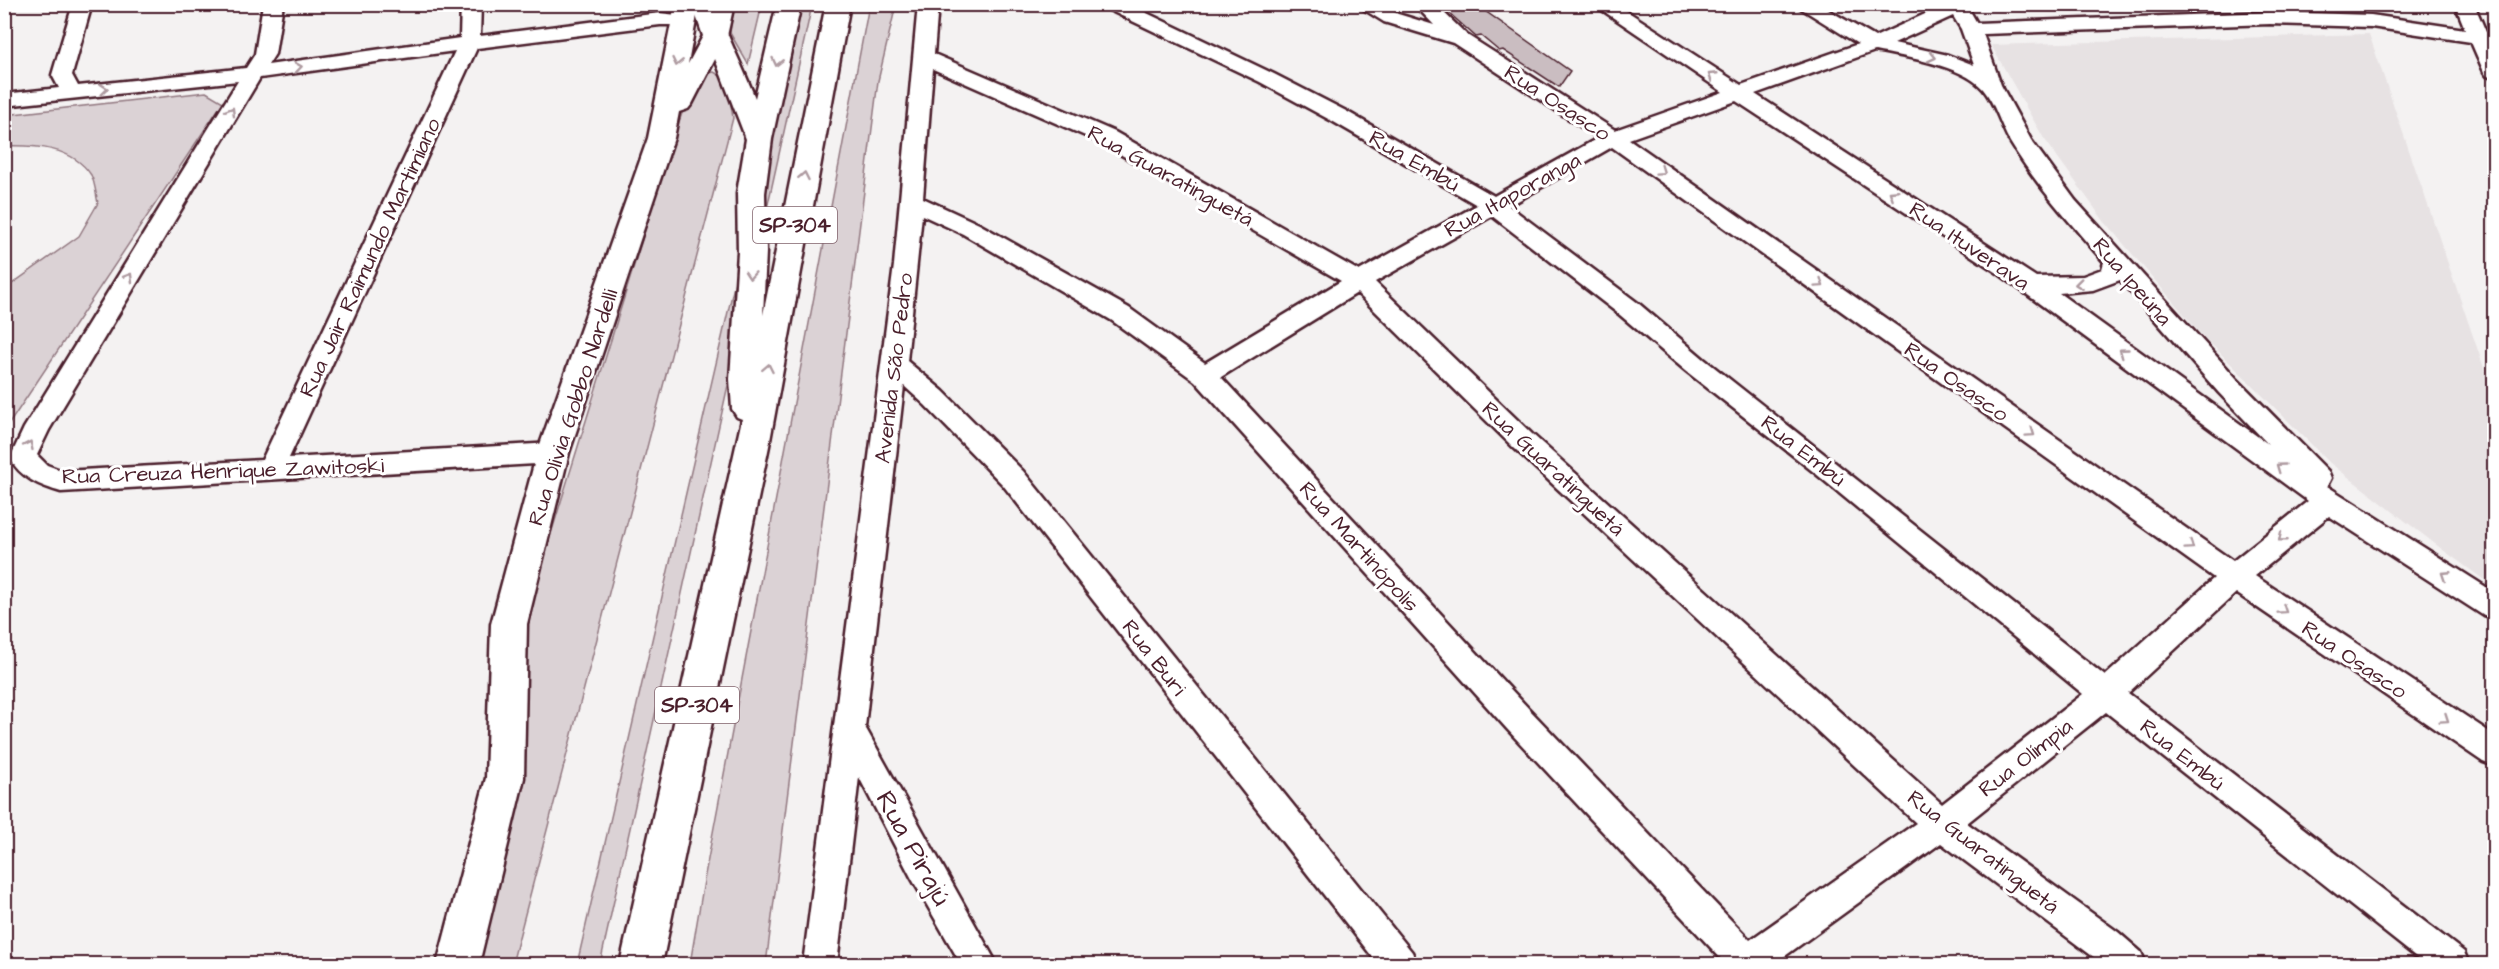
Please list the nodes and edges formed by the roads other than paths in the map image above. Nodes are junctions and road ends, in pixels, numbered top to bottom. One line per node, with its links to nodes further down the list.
1 (82, 4): 27 (street)
2 (273, 4): 24 (street)
3 (471, 4): 18 (street)
4 (704, 4): 19 (main road)
5 (722, 4): 19 (main road)
6 (789, 4): 33 (main road, SP-304, one-way to 33)
7 (837, 4): 41 (main road, SP-304, one-way to 7)
8 (928, 4): 23 (street, Avenida São Pedro)
9 (1112, 4): 35 (street, Rua Embú)
10 (1364, 4): 21 (street)
11 (1423, 4): 21 (street, Rua Osasco)
12 (1602, 4): 29 (street, Rua Ituverava, one-way to 12)
13 (1803, 4): 22 (street)
14 (2464, 4): 20 (street)
15 (1956, 6): 17 (street, Rua Ipeúna); 22 (street, Rua Itaporanga)
16 (681, 10): 18 (street); 31 (main road, one-way to 31)
17 (1971, 29): 20 (street); 28 (street, Rua Ipeúna)
18 (471, 36): 24 (street); 43 (street, Rua Jair Raimundo Martimiano)
19 (715, 36): 31 (main road); 33 (main road)
20 (2487, 38): 25 (street)
21 (1460, 39): 32 (street, Rua Osasco)
22 (1874, 45): 28 (street, one-way to 28); 29 (street, Rua Itaporanga)
23 (923, 57): 34 (street, Avenida São Pedro); 37 (street, Rua Guaratinguetá)
24 (259, 63): 27 (street); 43 (street, Rua Creuza Henrique Zawitoski, one-way to 24)
25 (2494, 72)
26 (4, 82): 27 (street)
27 (67, 84): 30 (street)
28 (1991, 85): 36 (street, Rua Ipeúna)
29 (1738, 94): 32 (street, Rua Itaporanga); 38 (street, Rua Ituverava, one-way to 29)
30 (4, 100)
31 (661, 138): 42 (main road, Rua Olivia Gobbo Nardelli)
32 (1613, 138): 35 (street, Rua Itaporanga); 46 (street, Rua Osasco, one-way to 46)
33 (759, 139): 41 (main road, SP-304, one-way to 41)
34 (912, 202): 39 (street, Avenida São Pedro); 40 (street, Rua Martinópolis)
35 (1493, 205): 37 (street, Rua Itaporanga); 48 (street, Rua Embú)
36 (2116, 261): 38 (street, one-way to 38); 45 (street, Rua Ipeúna)
37 (1359, 281): 40 (street, Rua Itaporanga); 51 (street, Rua Guaratinguetá)
38 (2030, 285): 44 (street, Rua Ituverava, one-way to 38)
39 (894, 364): 49 (street, Avenida São Pedro); 56 (street, Rua Buri)
40 (1204, 375): 57 (street, Rua Martinópolis)
41 (753, 446): 53 (main road, SP-304)
42 (553, 453): 43 (street, Rua Creuza Henrique Zawitoski); 52 (main road, Rua Olivia Gobbo Nardelli)
43 (270, 471)
44 (2328, 501): 45 (street, Rua Ituverava); 46 (street, Rua Olímpia, one-way to 46)
45 (2360, 521): 47 (street, one-way to 45)
46 (2234, 577): 48 (street, Rua Olímpia); 50 (street, Rua Osasco, one-way to 50)
47 (2494, 607)
48 (2106, 694): 51 (street, Rua Olímpia); 59 (street, Rua Embú)
49 (850, 730): 54 (street, Avenida São Pedro); 55 (street, Rua Pirajú)
50 (2494, 752)
51 (1941, 824): 57 (street, Rua Olímpia); 58 (street, Rua Guaratinguetá)
52 (458, 964)
53 (641, 964)
54 (820, 964)
55 (980, 964)
56 (1400, 964)
57 (1747, 964)
58 (2129, 964)
59 (2452, 964)

